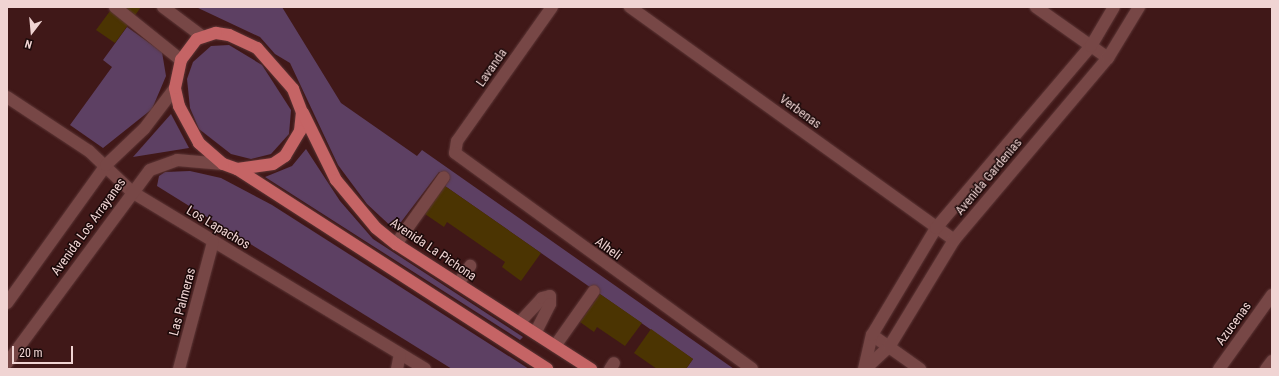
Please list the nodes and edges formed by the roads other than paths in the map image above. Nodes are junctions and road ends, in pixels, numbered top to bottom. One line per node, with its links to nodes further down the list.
1 (115, 7): 11 (street)
2 (163, 7): 8 (street)
3 (552, 7): 15 (street, Lavanda)
4 (630, 7): 21 (street, Verbenas)
5 (1036, 7): 9 (street)
6 (1114, 7): 9 (street, Avenida Gardenias)
7 (1140, 7): 10 (street, Avenida Gardenias)
8 (203, 37): 11 (main road); 14 (main road)
9 (1090, 46): 10 (street); 21 (street, Avenida Gardenias)
10 (1108, 58): 22 (street, Avenida Gardenias)
11 (181, 60): 12 (main road)
12 (175, 88): 16 (main road); 17 (street, Avenida Los Arrayanes)
13 (7, 98): 17 (street, Los Lapachos)
14 (302, 112): 18 (main road); 24 (main road, Avenida La Pichona)
15 (455, 147): 43 (street, Alheli)
16 (223, 164): 18 (main road); 20 (street, Avenida Los Arrayanes)
17 (106, 165): 20 (street, Los Lapachos); 29 (street, Avenida Los Arrayanes)
18 (237, 169): 41 (main road)
19 (444, 177): 24 (street)
20 (132, 192): 23 (street, Los Lapachos); 37 (street, Avenida Los Arrayanes)
21 (936, 228): 22 (street, Verbenas); 32 (street, Avenida Gardenias)
22 (954, 240): 34 (street, Avenida Gardenias)
23 (213, 242): 35 (street, Los Lapachos); 38 (street, Las Palmeras)
24 (396, 244): 26 (main road, Avenida La Pichona)
25 (470, 266): 26 (street)
26 (458, 284): 30 (main road, Avenida La Pichona)
27 (594, 291): 33 (street)
28 (1272, 295): 46 (street, Azucenas)
29 (7, 303)
30 (519, 323): 31 (main road, Avenida La Pichona); 31 (street)
31 (535, 333): 33 (main road, Avenida La Pichona)
32 (872, 336): 34 (street); 44 (street, Avenida Gardenias)
33 (555, 346): 42 (main road, Avenida La Pichona)
34 (889, 347): 44 (street, Avenida Gardenias); 45 (street)
35 (400, 354): 39 (street); 40 (street, Los Lapachos)
36 (1272, 362): 47 (street)
37 (7, 363)
38 (179, 369)
39 (397, 369)
40 (425, 369)
41 (546, 369)
42 (591, 369)
43 (752, 369)
44 (865, 369)
45 (920, 369)
46 (1219, 369)
47 (1266, 369)

